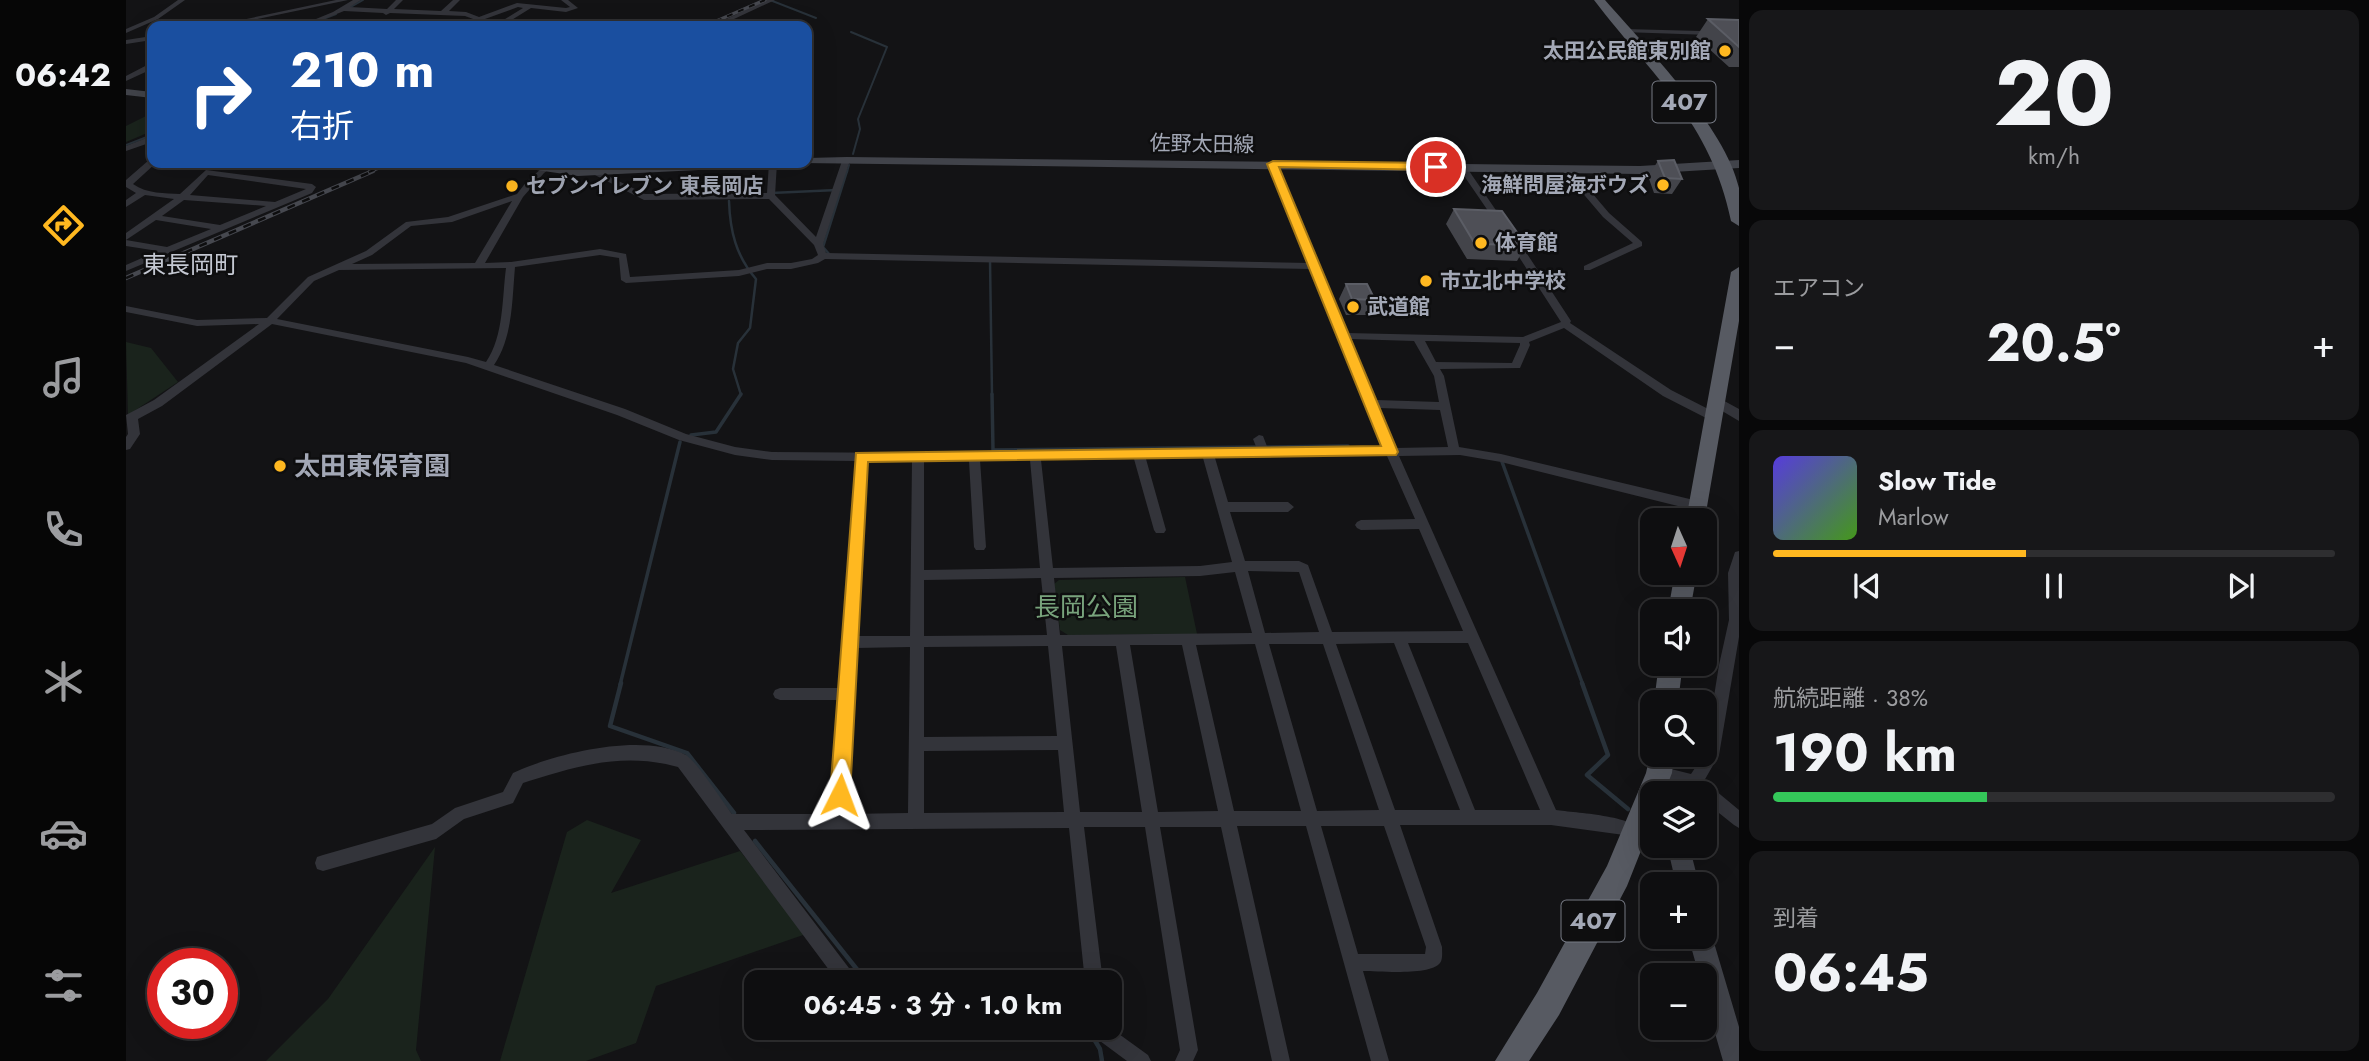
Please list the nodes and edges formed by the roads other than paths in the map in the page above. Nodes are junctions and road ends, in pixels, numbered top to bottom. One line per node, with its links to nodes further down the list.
1 (183, 0): 15 (street)
2 (345, 0): 16 (street)
3 (358, 0): 10 (street)
4 (400, 0): 11 (street)
5 (457, 0): 12 (street)
6 (564, 0): 9 (street)
7 (772, 0): 21 (street)
8 (1599, 0): 24 (highway, 407)
9 (531, 6): 14 (street); 20 (street)
10 (344, 9): 11 (street); 17 (street)
11 (386, 13): 12 (street)
12 (442, 14): 13 (street)
13 (469, 15): 14 (street); 18 (street)
14 (478, 19): 19 (street)
15 (148, 21)
16 (241, 21)
17 (314, 21)
18 (466, 21)
19 (484, 21)
20 (506, 21)
21 (726, 21)
22 (147, 22): 23 (street)
23 (128, 29)
24 (1625, 31): 25 (street); 45 (highway, 407)
25 (1739, 34)
26 (147, 39): 27 (street)
27 (126, 42)
28 (147, 68): 29 (street)
29 (126, 79)
30 (126, 92): 31 (main road)
31 (147, 94)
32 (147, 141): 33 (street)
33 (126, 149)
34 (846, 160): 35 (main road, 佐野太田線); 36 (main road, 佐野太田線); 60 (street)
35 (812, 162)
36 (1273, 164): 39 (main road, 佐野太田線); 65 (street)
37 (1739, 164): 45 (main road, 佐野太田線)
38 (147, 166): 48 (street)
39 (1462, 167): 44 (main road, 佐野太田線); 72 (street)
40 (545, 168): 52 (street)
41 (562, 168): 47 (main road)
42 (673, 168): 47 (main road)
43 (773, 168): 50 (street)
44 (1566, 168): 45 (main road, 佐野太田線); 68 (street)
45 (1723, 168): 46 (street); 56 (highway, 407)
46 (1739, 171)
47 (593, 172): 50 (street)
48 (127, 184): 49 (street)
49 (143, 192): 51 (street); 53 (street)
50 (771, 194): 60 (street)
51 (184, 195): 54 (street); 54 (street); 55 (street)
52 (519, 196): 64 (street); 66 (street)
53 (126, 204)
54 (275, 205): 57 (street)
55 (154, 218): 57 (street); 58 (street)
56 (1739, 218)
57 (221, 228): 61 (street)
58 (126, 237)
59 (126, 243): 61 (street)
60 (818, 244): 62 (street)
61 (170, 250): 67 (street)
62 (823, 256): 63 (street); 65 (street)
63 (511, 265): 64 (street); 77 (street)
64 (478, 266): 66 (street)
65 (1315, 266): 73 (street)
66 (338, 267): 71 (street)
67 (126, 268)
68 (1587, 268)
69 (1739, 272): 80 (highway)
70 (126, 309): 71 (street)
71 (270, 321): 77 (street); 82 (street)
72 (1565, 324): 75 (street); 80 (street)
73 (1344, 336): 74 (street); 78 (street)
74 (1418, 338): 75 (street); 76 (street)
75 (1524, 340): 76 (street)
76 (1433, 365): 79 (street)
77 (488, 367): 92 (street)
78 (1373, 404): 79 (street); 85 (street)
79 (1445, 406): 86 (street)
80 (1716, 410): 81 (street); 97 (highway)
81 (1739, 416)
82 (129, 419): 84 (street)
83 (1259, 439): 87 (street)
84 (126, 446)
85 (1391, 452): 86 (street); 87 (street); 98 (street)
86 (1454, 452): 96 (street)
87 (1264, 453): 88 (street)
88 (1208, 454): 89 (street); 94 (street)
89 (1139, 455): 91 (street); 100 (street)
90 (974, 456): 91 (street); 93 (street); 101 (street)
91 (1035, 456): 104 (street)
92 (861, 457): 93 (street); 114 (street)
93 (918, 457): 105 (street)
94 (1223, 507): 95 (street); 103 (street)
95 (1288, 507)
96 (1679, 508)
97 (1698, 508)
98 (1422, 524): 99 (street); 107 (street)
99 (1361, 525)
100 (1160, 530)
101 (980, 547)
102 (1739, 556): 106 (street)
103 (1240, 566): 104 (street); 109 (street); 113 (street)
104 (1047, 574): 105 (street); 110 (street)
105 (917, 575): 115 (street)
106 (1738, 620): 122 (street)
107 (1470, 637): 108 (street); 124 (street)
108 (1399, 638): 109 (street); 126 (street)
109 (1329, 639): 113 (street); 125 (street)
110 (1054, 640): 111 (street); 115 (street); 118 (street)
111 (1122, 640): 112 (street); 128 (street)
112 (1188, 640): 113 (street); 129 (street)
113 (1260, 640): 127 (street)
114 (849, 642): 115 (street); 117 (street)
115 (917, 642): 119 (street)
116 (780, 694): 117 (street)
117 (846, 694): 130 (street)
118 (1065, 743): 119 (street); 132 (street)
119 (916, 744): 131 (street)
120 (1662, 773): 121 (street); 135 (highway, 407)
121 (1690, 781)
122 (1695, 781)
123 (1717, 802): 133 (street)
124 (1551, 817): 126 (street); 135 (street)
125 (1390, 818): 126 (street); 127 (street); 138 (street)
126 (1471, 818)
127 (1311, 819): 129 (street); 138 (street)
128 (1151, 820): 129 (street); 132 (street); 143 (street)
129 (1228, 820): 144 (street)
130 (839, 821): 131 (street); 134 (street)
131 (916, 821): 132 (street)
132 (1075, 821): 140 (street)
133 (1739, 821)
134 (730, 822): 136 (street); 139 (street)
135 (1635, 833): 146 (highway, 407)
136 (323, 863)
137 (1704, 949): 147 (main road)
138 (1353, 963): 145 (street)
139 (840, 970)
140 (1093, 970)
141 (1113, 1040): 142 (street)
142 (1142, 1061)
143 (1184, 1061)
144 (1281, 1061)
145 (1380, 1061)
146 (1511, 1061)
147 (1736, 1061)

